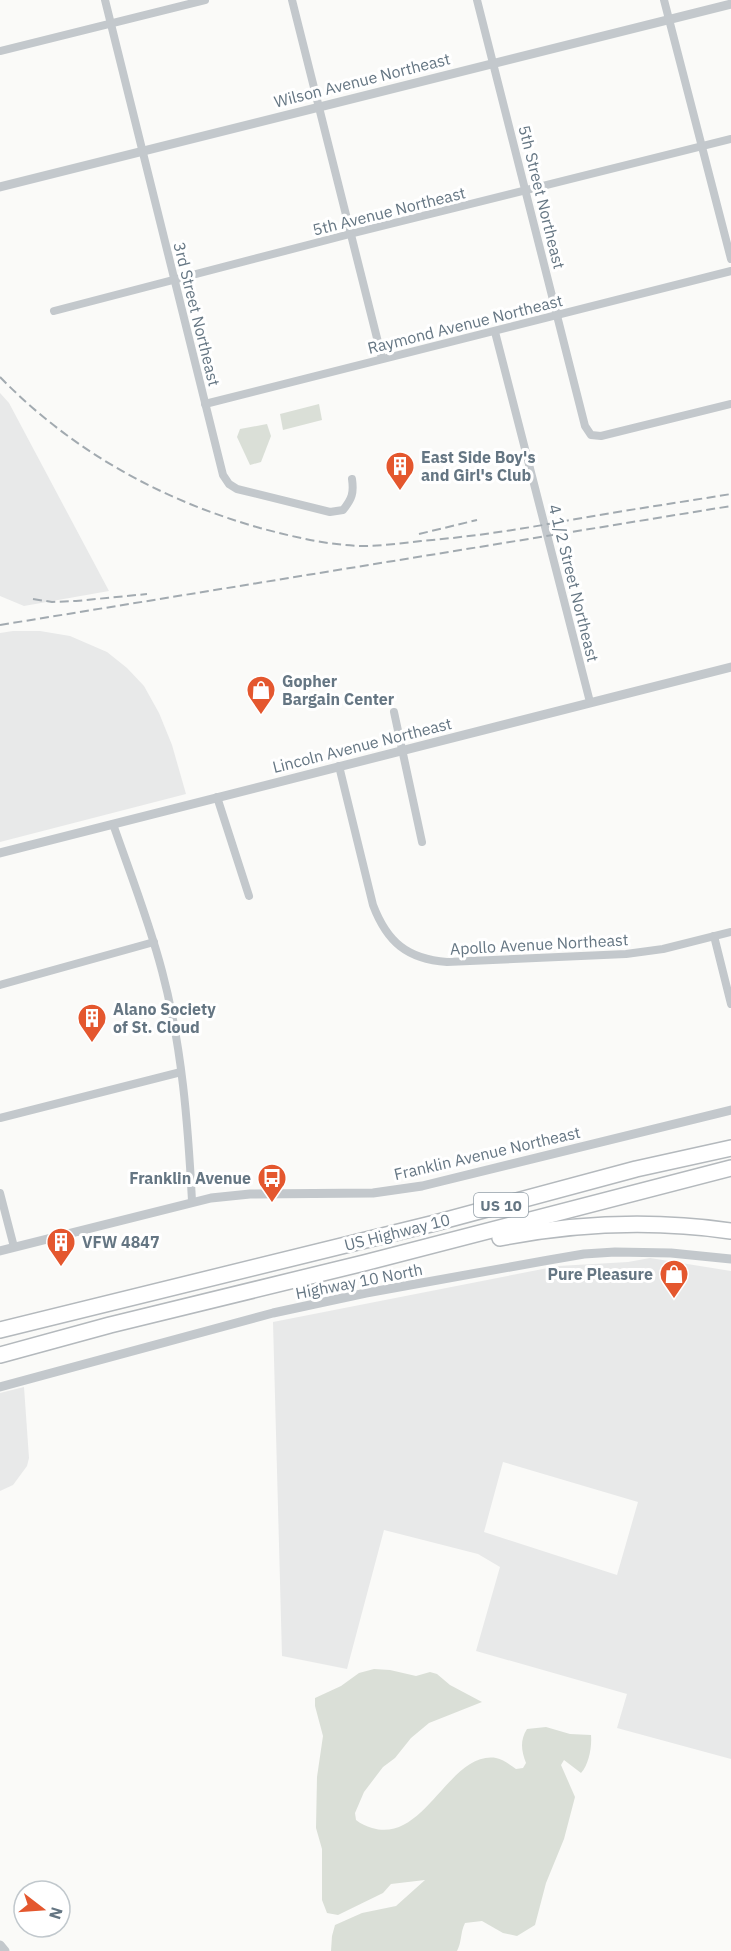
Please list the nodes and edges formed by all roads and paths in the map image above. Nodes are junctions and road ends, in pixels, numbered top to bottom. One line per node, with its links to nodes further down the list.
1 (105, 0): 8 (street, 3rd Street Northeast)
2 (205, 0): 8 (street)
3 (292, 0): 11 (street)
4 (477, 0): 10 (street, 5th Street Northeast)
5 (664, 0): 7 (street)
6 (731, 4): 7 (street, Wilson Avenue Northeast)
7 (669, 20): 10 (street, Wilson Avenue Northeast); 13 (street)
8 (111, 24): 9 (street); 14 (street, 3rd Street Northeast)
9 (0, 51)
10 (494, 64): 11 (street, Wilson Avenue Northeast); 16 (street, 5th Street Northeast)
11 (318, 106): 14 (street, Wilson Avenue Northeast); 17 (street)
12 (731, 139): 13 (street, 5th Avenue Northeast)
13 (703, 146): 16 (street, 5th Avenue Northeast); 18 (street)
14 (143, 151): 15 (street, Wilson Avenue Northeast); 20 (street, 3rd Street Northeast)
15 (0, 187)
16 (526, 191): 17 (street, 5th Avenue Northeast); 22 (street, 5th Street Northeast)
17 (350, 234): 20 (street, 5th Avenue Northeast); 24 (street)
18 (731, 259)
19 (731, 271): 22 (street, Raymond Avenue Northeast)
20 (174, 279): 21 (street, 5th Avenue Northeast); 25 (street, 3rd Street Northeast)
21 (54, 311)
22 (558, 315): 23 (street, Raymond Avenue Northeast); 26 (street, 5th Street Northeast)
23 (495, 332): 24 (street, Raymond Avenue Northeast); 29 (street, 4 1/2 Street Northeast)
24 (382, 358): 25 (street, Raymond Avenue Northeast)
25 (205, 404): 27 (street, 3rd Street Northeast)
26 (731, 404)
27 (352, 479)
28 (731, 667): 29 (street, Lincoln Avenue Northeast)
29 (590, 702): 31 (street, Lincoln Avenue Northeast)
30 (394, 712): 31 (street)
31 (402, 750): 32 (street, Lincoln Avenue Northeast); 35 (street)
32 (339, 766): 33 (street, Lincoln Avenue Northeast); 39 (street, Apollo Avenue Northeast)
33 (217, 797): 34 (street, Lincoln Avenue Northeast); 37 (street)
34 (113, 824): 36 (street, Lincoln Avenue Northeast); 40 (street)
35 (422, 842)
36 (0, 853)
37 (249, 896)
38 (731, 932): 39 (street, Apollo Avenue Northeast)
39 (714, 936): 42 (street)
40 (154, 942): 41 (street); 43 (street)
41 (0, 985)
42 (731, 1004)
43 (181, 1072): 45 (street); 49 (street)
44 (731, 1110): 49 (street, Franklin Avenue Northeast)
45 (0, 1118)
46 (731, 1147): 55 (highway, US Highway 10 / US 10)
47 (731, 1168): 54 (highway, US 10)
48 (0, 1193): 51 (street)
49 (192, 1201): 51 (street, Franklin Avenue Northeast)
50 (731, 1231): 54 (highway)
51 (14, 1247): 52 (street, Franklin Avenue Northeast)
52 (0, 1251)
53 (731, 1259): 57 (street, Highway 10 North)
54 (364, 1263): 56 (highway, US 10)
55 (0, 1330)
56 (0, 1355)
57 (0, 1387)
58 (0, 1945): 59 (street)
59 (4, 1951)

